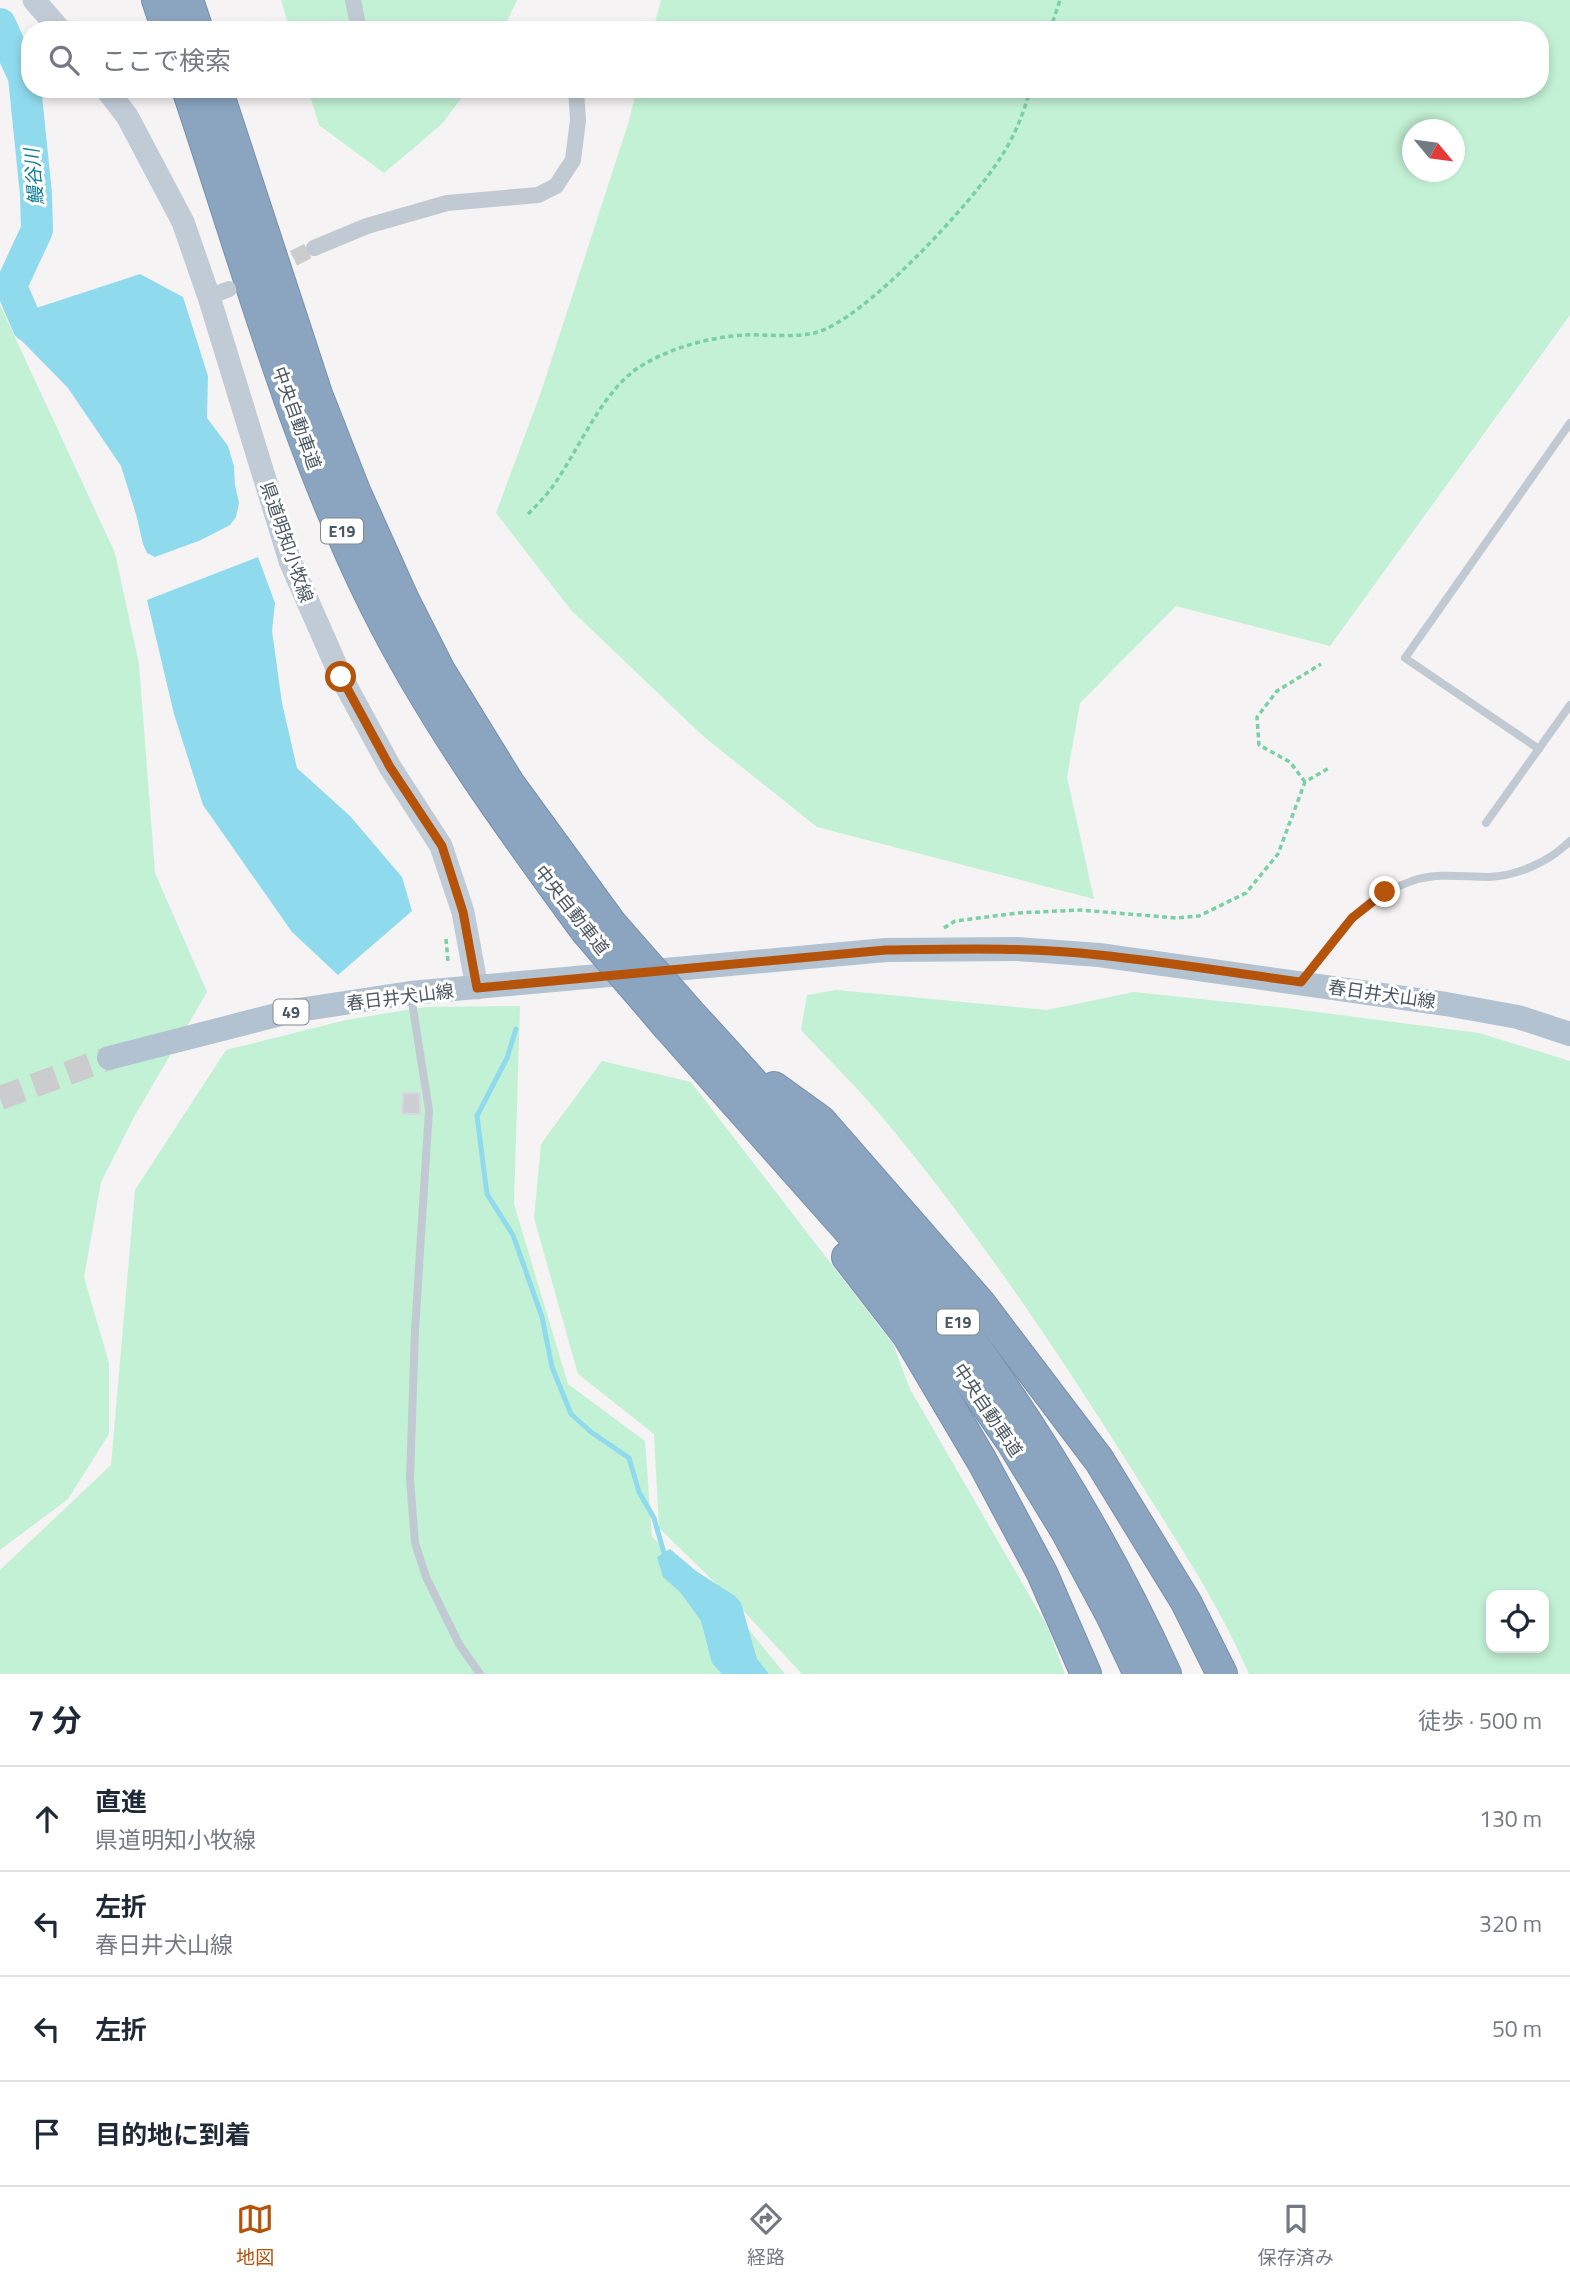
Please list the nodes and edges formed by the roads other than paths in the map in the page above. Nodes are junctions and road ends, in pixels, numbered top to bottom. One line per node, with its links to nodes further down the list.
1 (34, 0): 5 (main road)
2 (157, 0): 6 (highway)
3 (188, 0): 7 (highway)
4 (353, 0): 8 (street)
5 (52, 21)
6 (164, 21)
7 (195, 21)
8 (357, 21)
9 (113, 98): 21 (main road, 県道明知小牧線)
10 (190, 98): 19 (highway, 中央自動車道 / E19)
11 (220, 98): 19 (highway, 中央自動車道 / E19)
12 (577, 98): 13 (street)
13 (314, 248)
14 (1570, 423): 16 (lane)
15 (1570, 705): 16 (lane)
16 (1539, 749): 17 (lane)
17 (1486, 823)
18 (1570, 841): 20 (lane)
19 (598, 927): 23 (highway, 中央自動車道 / E19, bridge)
20 (1301, 982): 21 (main road, 春日井犬山線 / 49); 24 (main road, 春日井犬山線 / 49)
21 (477, 988): 22 (main road, 春日井犬山線 / 49)
22 (410, 993): 26 (main road, 春日井犬山線 / 49); 27 (lane)
23 (677, 1025): 25 (highway, 中央自動車道 / E19); 28 (highway); 29 (highway, 中央自動車道 / E19)
24 (1570, 1034)
25 (728, 1054): 30 (highway, 中央自動車道 / E19); 31 (highway)
26 (109, 1058)
27 (480, 1674)
28 (1086, 1674)
29 (1139, 1674)
30 (1166, 1674)
31 (1222, 1674)

